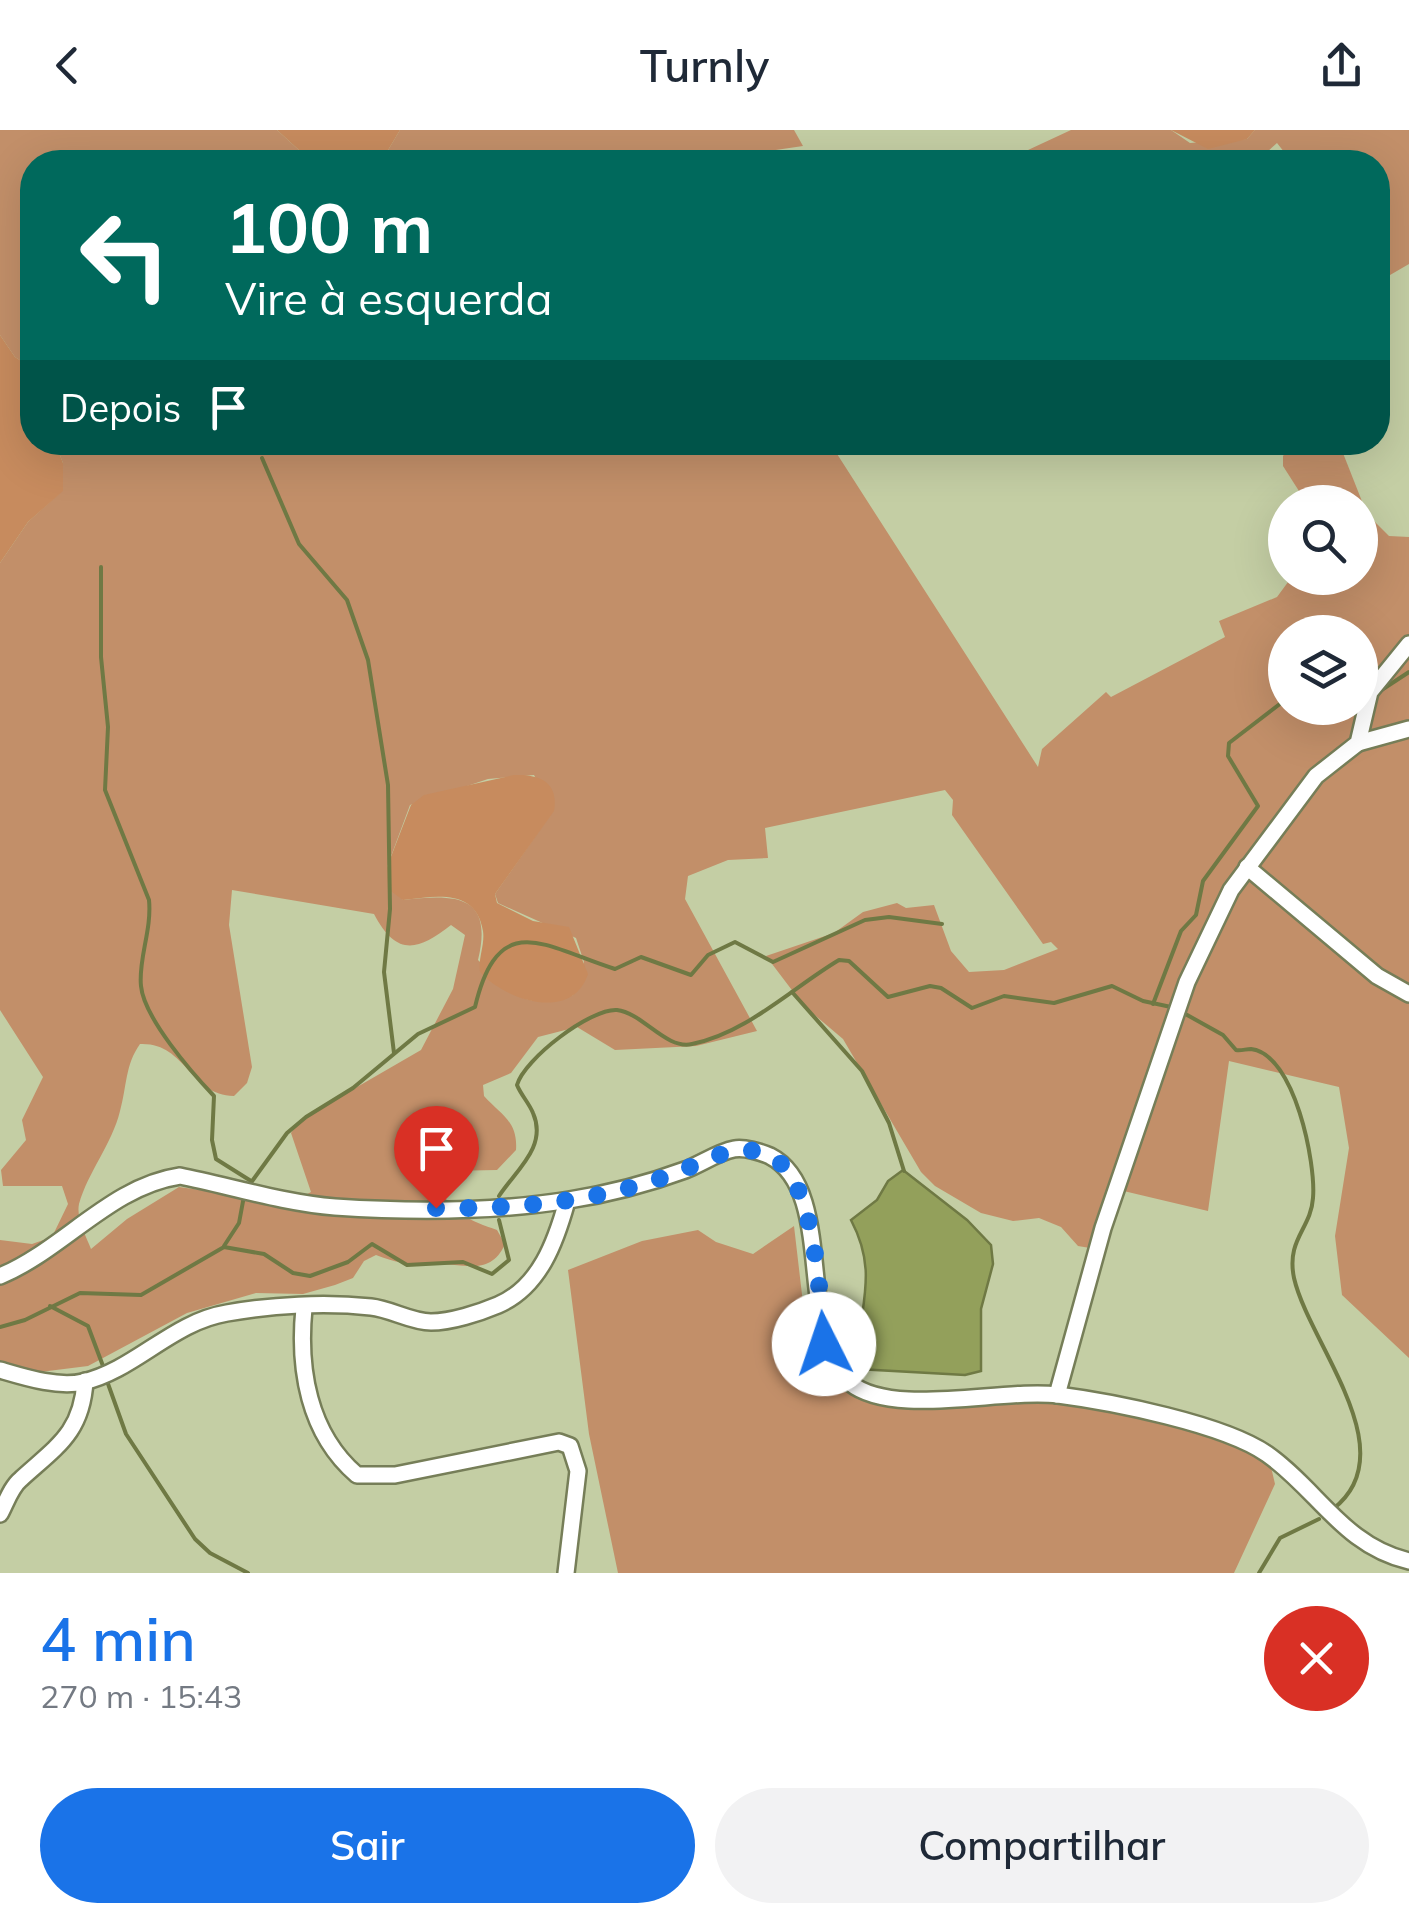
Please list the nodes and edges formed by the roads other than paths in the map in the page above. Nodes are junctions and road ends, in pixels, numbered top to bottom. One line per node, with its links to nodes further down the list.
1 (1409, 644): 3 (street)
2 (1409, 729): 3 (street)
3 (1358, 743): 4 (street)
4 (1247, 868): 5 (street); 11 (street)
5 (1409, 994)
6 (567, 1200): 7 (street); 8 (street); 11 (street)
7 (0, 1276)
8 (304, 1308): 10 (street); 14 (street)
9 (0, 1370): 10 (street)
10 (85, 1381): 12 (street)
11 (1058, 1395): 13 (street)
12 (0, 1514)
13 (1409, 1561)
14 (566, 1573)

